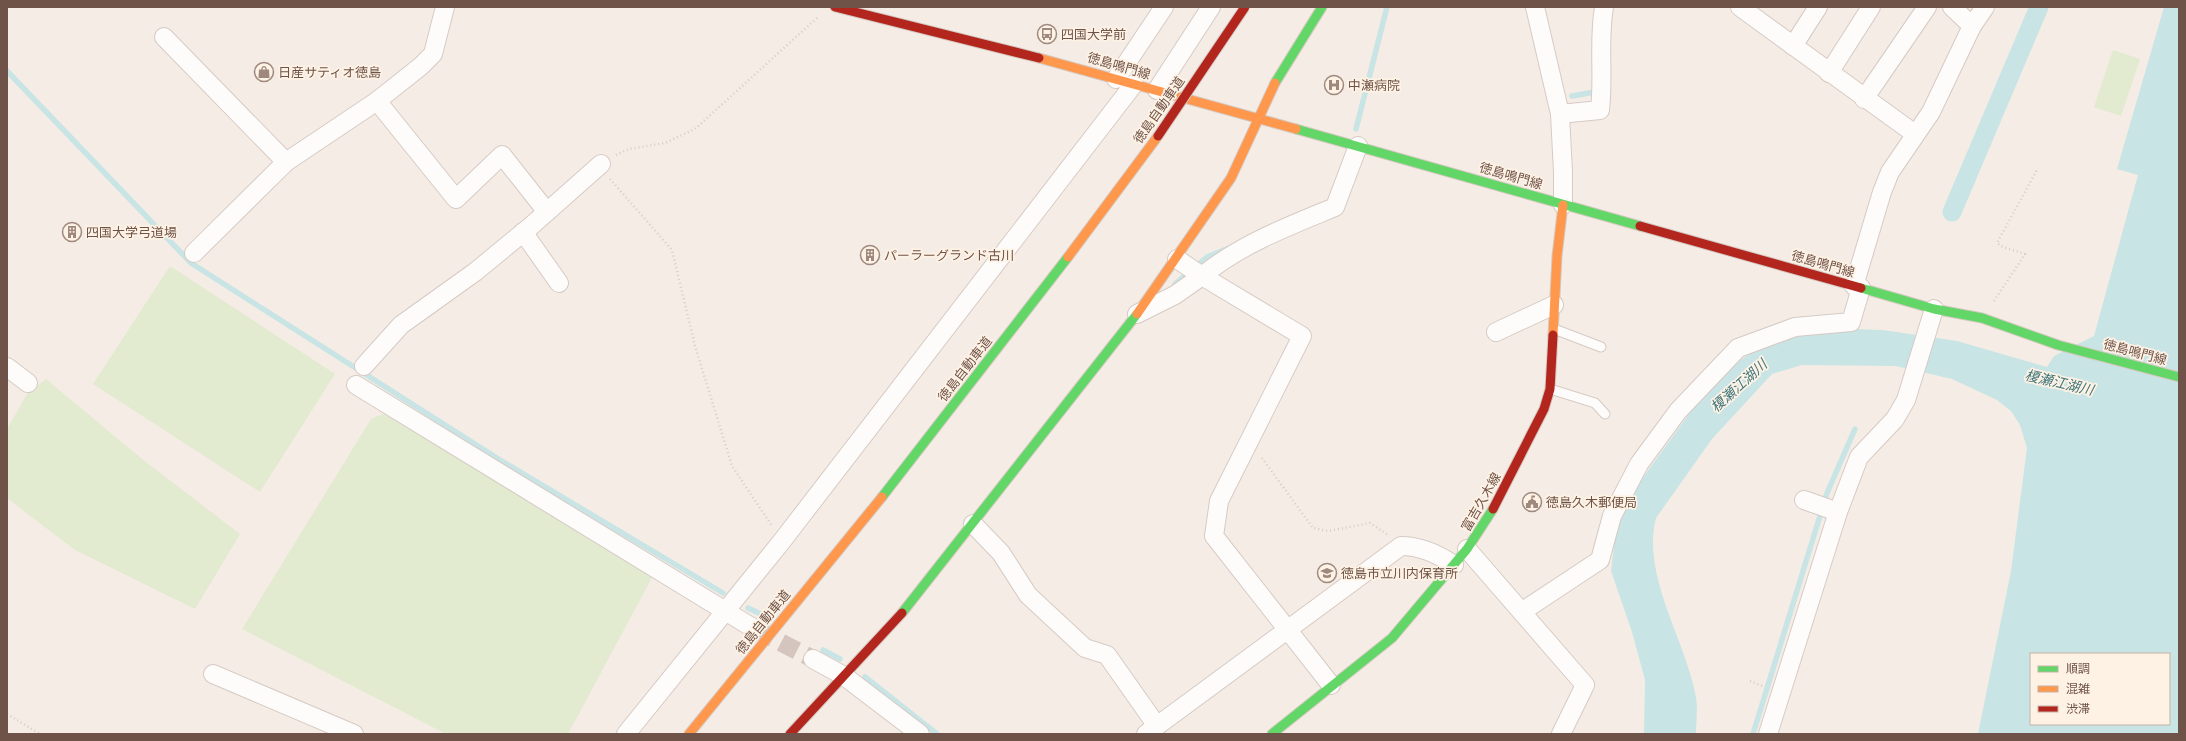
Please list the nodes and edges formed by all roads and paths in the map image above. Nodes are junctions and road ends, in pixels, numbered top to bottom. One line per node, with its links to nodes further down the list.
1 (445, 7): 24 (street)
2 (835, 7): 20 (main road, 徳島鳴門線)
3 (1164, 7): 20 (street)
4 (1211, 7): 22 (street)
5 (1245, 7): 74 (main road, 徳島自動車道, bridge)
6 (1322, 7): 26 (main road)
7 (1536, 7): 25 (street)
8 (1604, 7): 25 (street)
9 (1818, 7): 18 (street)
10 (1871, 7): 19 (street)
11 (1927, 7): 23 (street)
12 (1952, 7): 16 (street)
13 (1985, 7): 16 (street)
14 (1746, 9): 18 (street)
15 (823, 12): 30 (path)
16 (1972, 26): 27 (street)
17 (164, 37): 29 (street)
18 (1793, 46): 19 (street)
19 (1829, 73): 23 (street)
20 (1116, 79): 21 (main road, 徳島鳴門線)
21 (1134, 84): 22 (main road, 徳島鳴門線); 55 (street)
22 (1157, 90): 26 (main road, 徳島鳴門線)
23 (1864, 99): 27 (street)
24 (377, 101): 29 (street); 33 (street)
25 (1560, 114): 32 (street)
26 (1258, 118): 28 (main road, 徳島鳴門線); 36 (main road)
27 (1915, 134): 38 (street)
28 (1358, 146): 32 (main road, 徳島鳴門線); 36 (street)
29 (286, 162): 35 (street)
30 (601, 164): 33 (street); 55 (path)
31 (2038, 168): 42 (path)
32 (1563, 205): 38 (main road, 徳島鳴門線); 39 (main road, 富吉久木線)
33 (547, 212): 34 (street)
34 (523, 232): 37 (street); 46 (street)
35 (194, 253)
36 (1191, 268): 40 (main road); 40 (street); 62 (street)
37 (559, 283)
38 (1858, 287): 41 (main road, 徳島鳴門線); 60 (street)
39 (1554, 305): 43 (main road, 富吉久木線); 44 (street)
40 (1137, 314): 54 (main road)
41 (1932, 317): 42 (main road, 徳島鳴門線); 79 (street)
42 (1982, 318): 48 (main road, 徳島鳴門線)
43 (1553, 329): 45 (lane); 51 (main road, 富吉久木線)
44 (1496, 332)
45 (1601, 348)
46 (364, 366)
47 (7, 367): 49 (street)
48 (2179, 377)
49 (28, 383)
50 (356, 385): 59 (street)
51 (1550, 389): 52 (lane); 57 (main road, 富吉久木線)
52 (1605, 414)
53 (1264, 454): 56 (path)
54 (973, 524): 65 (main road); 70 (street)
55 (782, 541): 59 (street)
56 (1406, 546): 58 (street); 62 (street)
57 (1467, 549): 58 (main road, 富吉久木線); 60 (street)
58 (1454, 565): 67 (main road, 富吉久木線)
59 (726, 611): 61 (street); 73 (street)
60 (1523, 611): 78 (street)
61 (753, 628)
62 (1287, 630): 67 (street); 70 (street)
63 (813, 659): 65 (street)
64 (213, 674): 72 (street)
65 (844, 676): 75 (main road); 76 (street)
66 (1750, 681): 68 (path)
67 (1331, 685): 77 (main road, 富吉久木線)
68 (1759, 685)
69 (7, 714): 71 (path)
70 (1152, 730)
71 (40, 734)
72 (354, 734)
73 (626, 734)
74 (689, 734)
75 (790, 734)
76 (920, 734)
77 (1272, 734)
78 (1560, 734)
79 (1768, 734)

